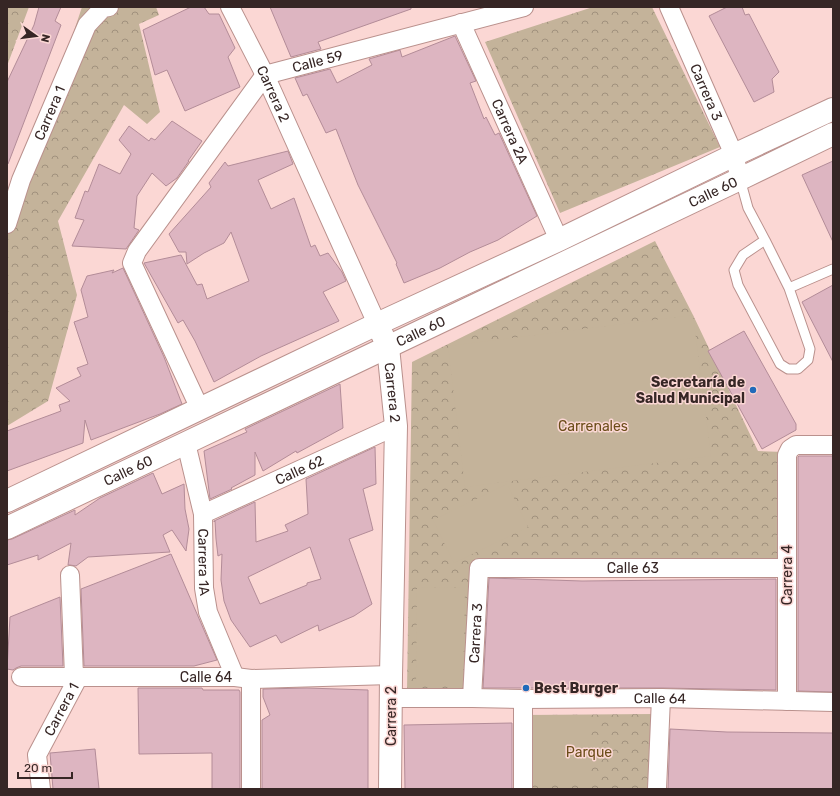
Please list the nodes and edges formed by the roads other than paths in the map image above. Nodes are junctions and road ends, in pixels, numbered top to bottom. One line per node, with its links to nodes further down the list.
1 (230, 7): 6 (street, Carrera 2)
2 (524, 7): 5 (street, Calle 59)
3 (669, 7): 9 (street, Carrera 3)
4 (106, 8): 11 (street, Carrera 1)
5 (461, 23): 6 (street, Calle 59); 12 (street, Carrera 2A)
6 (265, 75): 16 (street, Carrera 2); 18 (street)
7 (833, 109): 9 (main road, Calle 60)
8 (833, 134): 10 (main road, Calle 60)
9 (734, 155): 10 (street, Carrera 3); 12 (main road, Calle 60)
10 (740, 179): 13 (lane); 17 (main road, Calle 60)
11 (7, 224)
12 (559, 240): 16 (main road, Calle 60)
13 (765, 240): 15 (lane); 15 (lane)
14 (833, 269): 15 (lane)
15 (789, 288)
16 (376, 324): 17 (main road, Carrera 2); 18 (main road, Calle 60)
17 (388, 347): 19 (main road, Carrera 2); 20 (main road, Calle 60)
18 (200, 409): 22 (main road, Calle 60)
19 (396, 426): 23 (street, Calle 62); 28 (main road, Carrera 2)
20 (186, 443): 23 (street, Carrera 1A); 24 (main road, Calle 60)
21 (833, 445): 26 (street, Carrera 4)
22 (7, 501)
23 (203, 514): 31 (street, Carrera 1A)
24 (7, 528)
25 (479, 568): 26 (street, Calle 63); 33 (street, Carrera 3)
26 (787, 568): 36 (street, Carrera 4)
27 (70, 575): 29 (street, Carrera 1)
28 (391, 675): 31 (street, Calle 64); 32 (main road, Carrera 2)
29 (76, 676): 30 (street, Calle 64); 31 (street, Calle 64); 38 (street, Carrera 1)
30 (21, 677)
31 (243, 678): 39 (street, Carrera 1A)
32 (390, 698): 33 (street, Calle 64); 40 (main road, Carrera 2)
33 (472, 698): 35 (street, Calle 64)
34 (661, 698): 35 (street, Calle 64); 36 (street, Calle 64); 42 (street)
35 (523, 699): 41 (street)
36 (787, 701): 37 (street, Calle 64)
37 (833, 702)
38 (41, 789)
39 (251, 789)
40 (390, 789)
41 (523, 789)
42 (657, 789)

